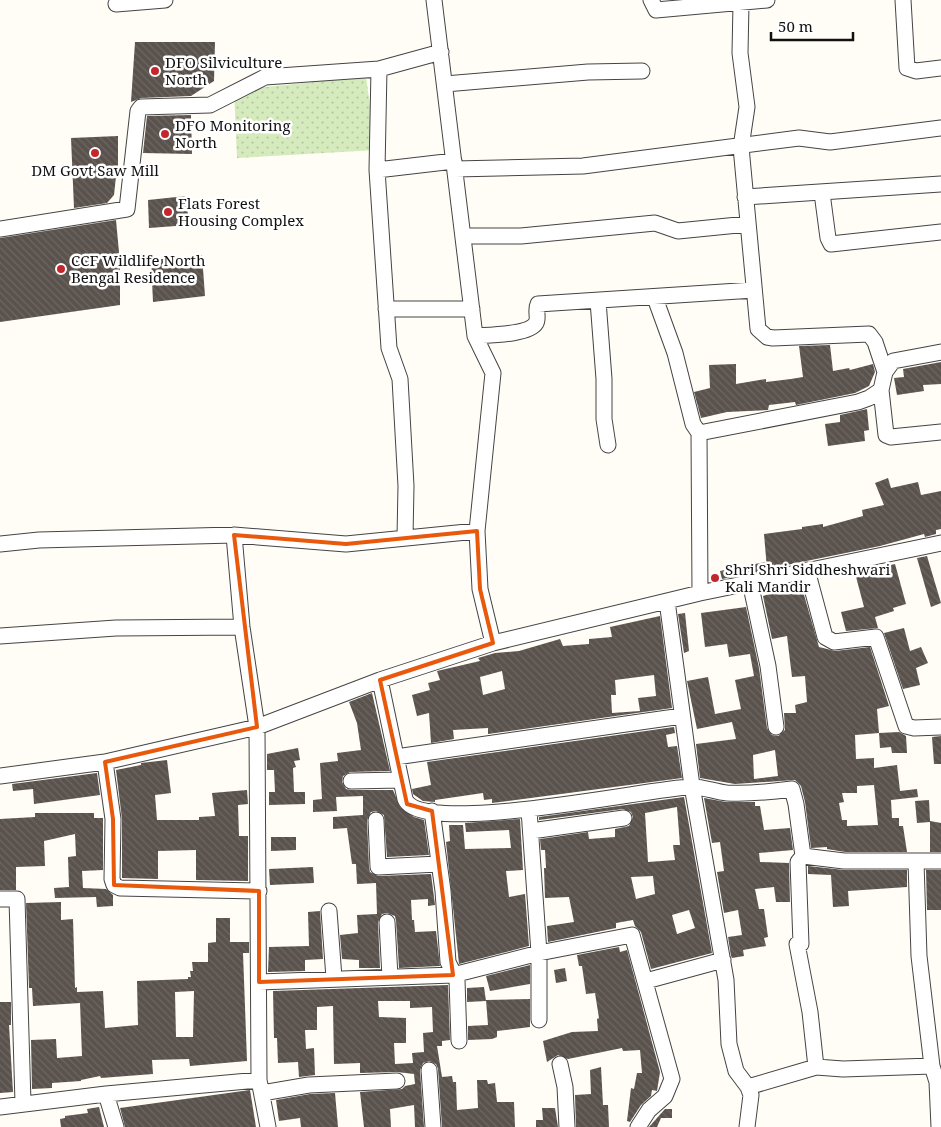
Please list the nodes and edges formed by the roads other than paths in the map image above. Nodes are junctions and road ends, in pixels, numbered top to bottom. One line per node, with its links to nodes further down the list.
1 (165, 0): 6 (street)
2 (434, 0): 8 (street)
3 (652, 0): 7 (street)
4 (761, 0): 7 (street)
5 (903, 0): 9 (street)
6 (116, 4)
7 (741, 4): 14 (street)
8 (441, 52): 10 (street); 12 (street)
9 (941, 68)
10 (379, 69): 16 (street); 21 (street)
11 (642, 71): 12 (street)
12 (444, 84): 15 (street)
13 (941, 128): 14 (street)
14 (741, 147): 15 (street); 19 (street)
15 (455, 165): 16 (street); 23 (street)
16 (377, 170): 27 (street)
17 (941, 184): 18 (street)
18 (822, 192): 19 (street); 22 (street)
19 (745, 197): 20 (street)
20 (748, 224): 23 (street); 24 (street)
21 (0, 229)
22 (941, 232)
23 (465, 236): 28 (street)
24 (754, 290): 25 (street); 31 (street)
25 (656, 298): 26 (street); 34 (street)
26 (598, 301): 29 (street); 35 (street)
27 (386, 308): 28 (street); 38 (street)
28 (472, 309): 29 (street)
29 (475, 336): 36 (street)
30 (941, 352): 31 (street)
31 (885, 372): 32 (street)
32 (881, 390): 33 (street); 34 (street)
33 (941, 432)
34 (699, 433): 43 (street)
35 (608, 446)
36 (477, 531): 38 (street); 47 (street)
37 (234, 536): 38 (street); 40 (street); 45 (street)
38 (405, 537)
39 (941, 543): 41 (street)
40 (0, 544)
41 (807, 570): 42 (street); 52 (street)
42 (750, 582): 43 (street); 51 (street)
43 (700, 593): 44 (street)
44 (667, 601): 47 (street); 49 (street)
45 (242, 627): 46 (street); 50 (street)
46 (0, 636)
47 (493, 643): 48 (street)
48 (380, 680): 50 (street); 53 (street)
49 (682, 716): 53 (street); 58 (street)
50 (257, 727): 54 (street); 68 (street)
51 (776, 727)
52 (941, 727)
53 (396, 757): 56 (street)
54 (105, 762): 55 (street); 68 (street)
55 (0, 776)
56 (401, 780): 57 (street); 60 (street)
57 (351, 781)
58 (692, 786): 59 (street); 64 (street); 73 (street)
59 (529, 810): 60 (street); 63 (street)
60 (432, 811): 67 (street)
61 (624, 818): 63 (street)
62 (376, 820): 67 (street)
63 (531, 831): 72 (street)
64 (803, 856): 65 (street); 82 (street)
65 (916, 862): 66 (street); 83 (street)
66 (941, 862)
67 (438, 864): 74 (street)
68 (259, 892): 78 (street)
69 (0, 899): 90 (street)
70 (329, 911): 76 (street)
71 (387, 922): 75 (street)
72 (538, 953): 74 (street); 77 (street); 79 (street)
73 (723, 960): 77 (street); 88 (street)
74 (453, 975): 75 (street); 80 (street)
75 (390, 977): 76 (street)
76 (334, 978): 78 (street)
77 (646, 981): 96 (street)
78 (259, 982): 87 (street)
79 (539, 1020)
80 (459, 1041)
81 (560, 1064): 95 (street)
82 (816, 1066): 83 (street); 88 (street)
83 (932, 1066): 86 (street)
84 (429, 1070): 94 (street)
85 (397, 1081): 87 (street)
86 (939, 1082): 98 (street)
87 (261, 1086): 89 (street); 93 (street)
88 (748, 1087): 97 (street)
89 (106, 1094): 90 (street); 92 (street)
90 (23, 1103): 91 (street)
91 (0, 1107)
92 (116, 1127)
93 (268, 1127)
94 (433, 1127)
95 (567, 1127)
96 (638, 1127)
97 (747, 1127)
98 (939, 1127)

